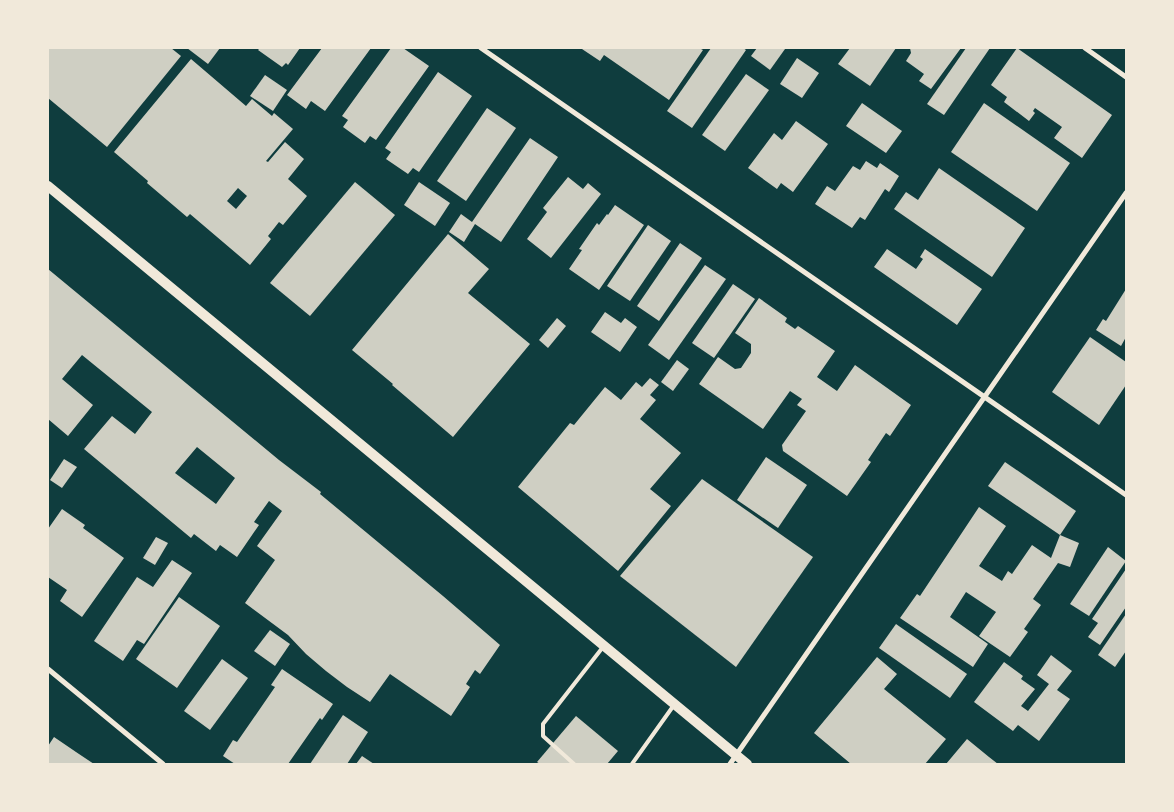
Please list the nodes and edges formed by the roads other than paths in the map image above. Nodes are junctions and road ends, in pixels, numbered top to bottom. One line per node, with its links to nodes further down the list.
1 (481, 48): 6 (street)
2 (1084, 48): 3 (street)
3 (1126, 77)
4 (48, 186): 8 (main road)
5 (1126, 193): 6 (street)
6 (985, 397): 7 (street); 11 (street)
7 (1126, 495)
8 (604, 646): 10 (main road); 13 (lane)
9 (48, 669): 12 (street)
10 (675, 705): 11 (main road); 14 (lane)
11 (736, 755): 15 (street); 16 (main road)
12 (163, 764)
13 (574, 764)
14 (632, 764)
15 (730, 764)
16 (747, 764)

